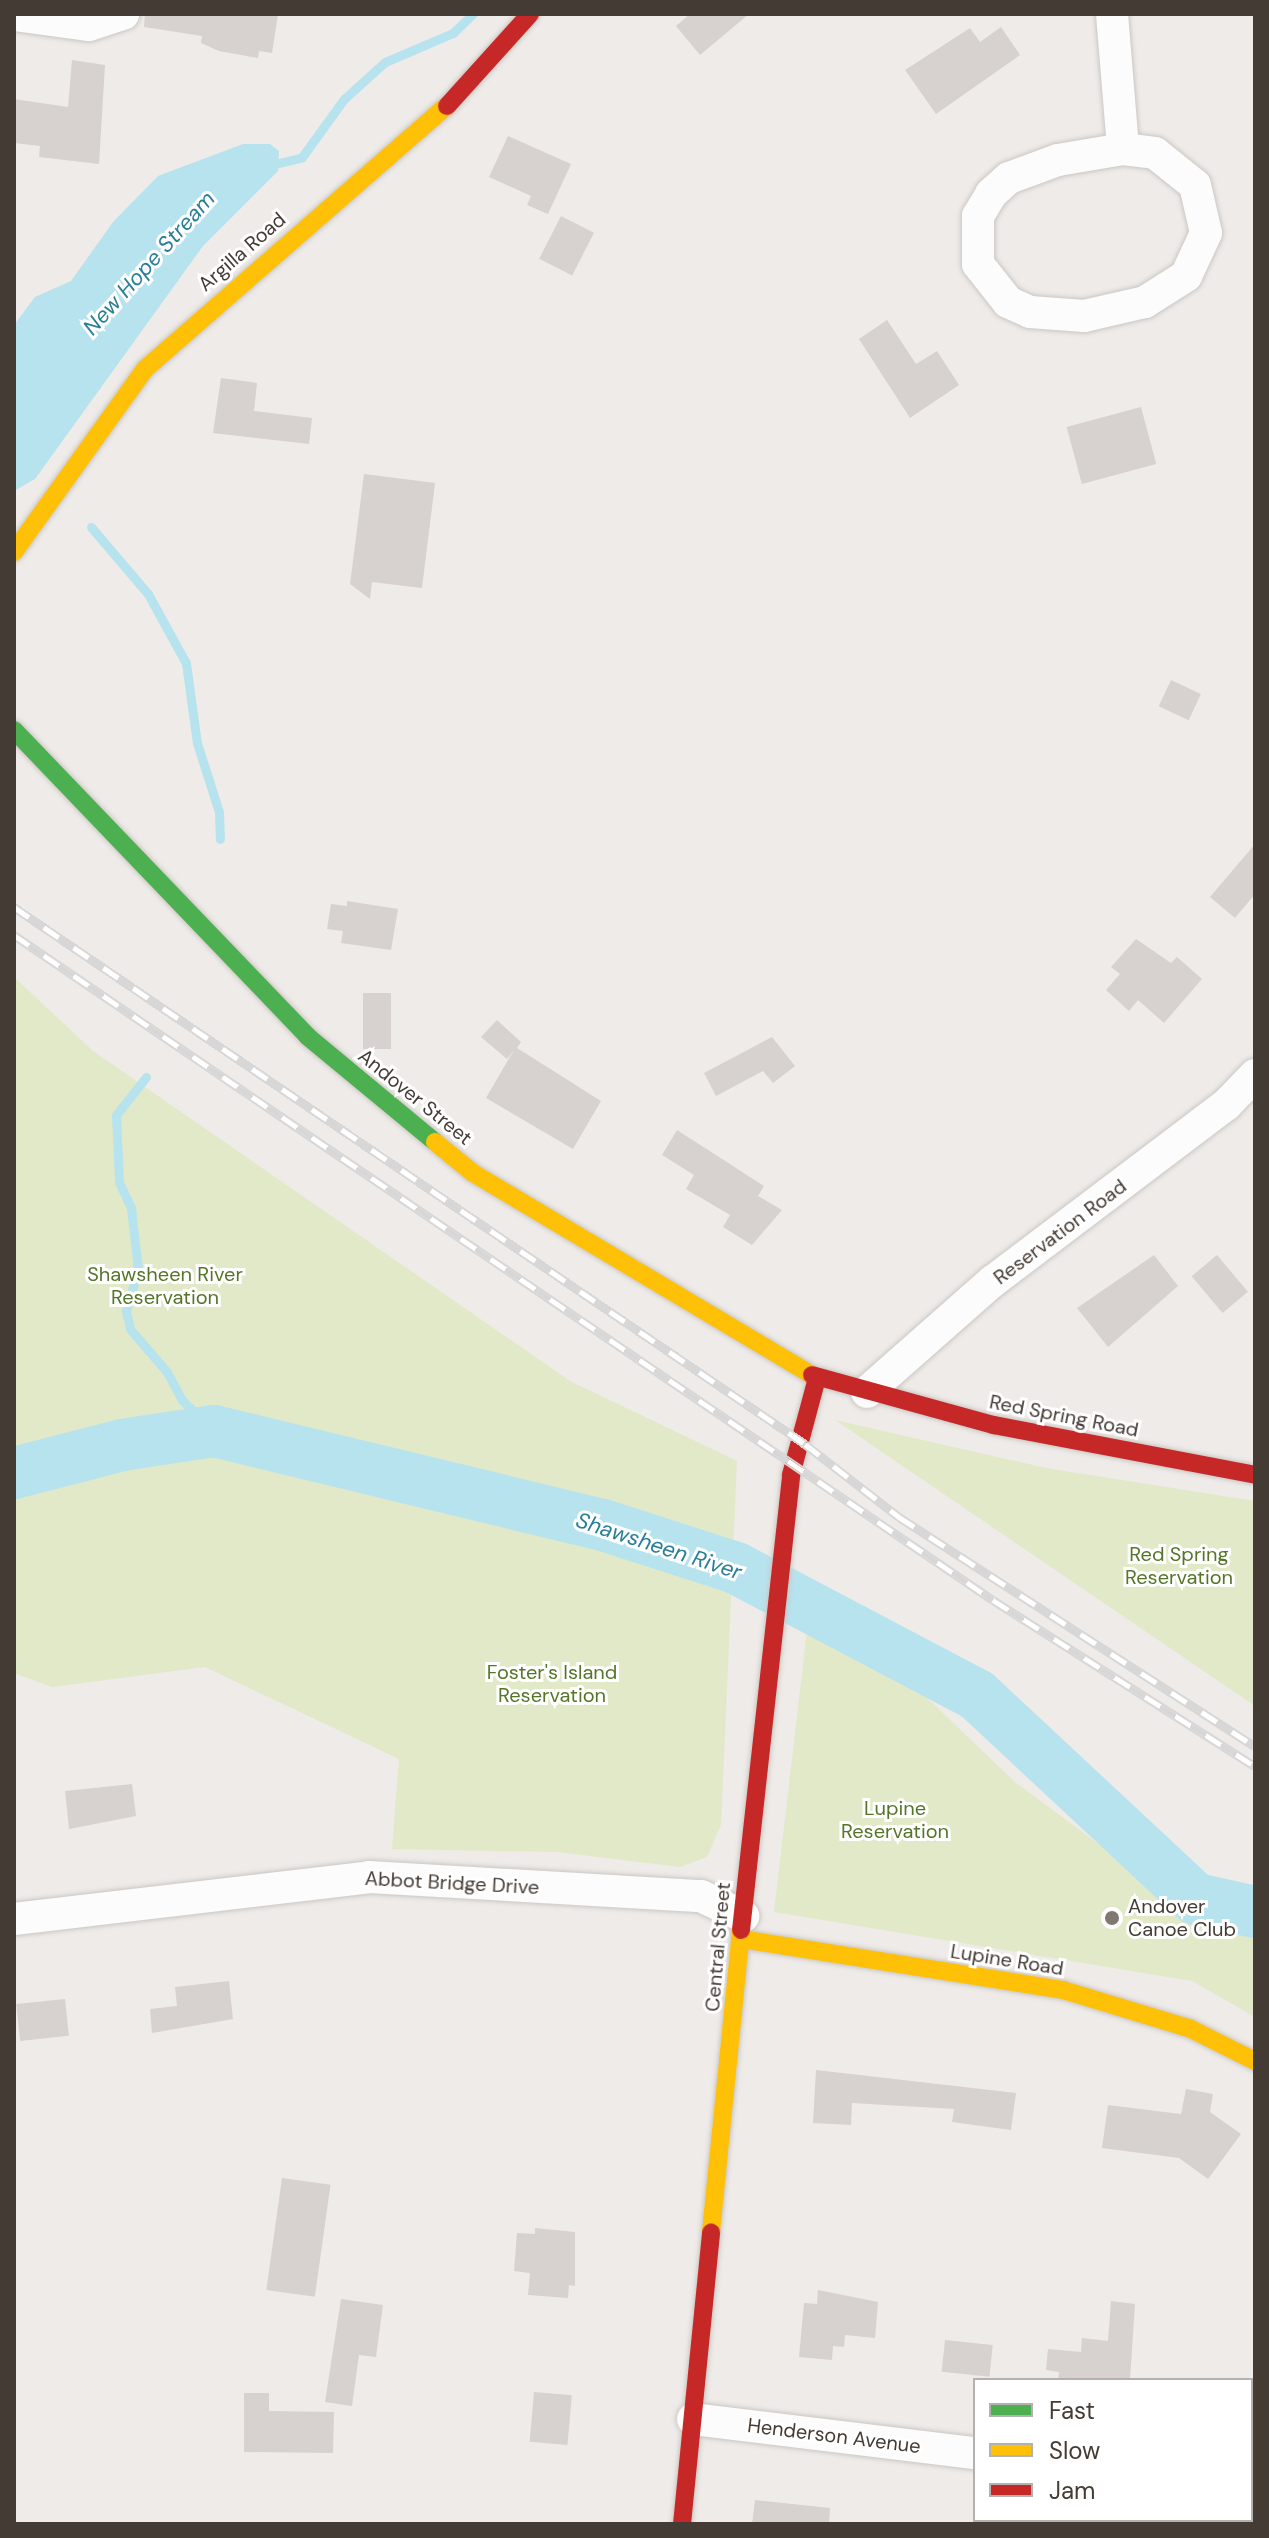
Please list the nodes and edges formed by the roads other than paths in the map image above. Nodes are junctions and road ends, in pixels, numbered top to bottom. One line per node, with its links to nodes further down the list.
1 (123, 14): 4 (street)
2 (530, 14): 6 (main road, Argilla Road)
3 (1112, 14): 5 (street)
4 (14, 15)
5 (1123, 149): 5 (street)
6 (14, 552)
7 (14, 730): 9 (main road, Andover Street)
8 (1255, 1075): 10 (street, Reservation Road)
9 (817, 1378): 10 (main road, Andover Street); 13 (main road, Central Street)
10 (867, 1392): 11 (main road, Red Spring Road)
11 (1255, 1475)
12 (14, 1919): 13 (street, Abbot Bridge Drive)
13 (742, 1928): 14 (main road, Lupine Road); 15 (main road, Central Street)
14 (1255, 2061)
15 (693, 2419): 16 (street, Henderson Avenue); 17 (main road, Central Street)
16 (973, 2453)
17 (682, 2524)

